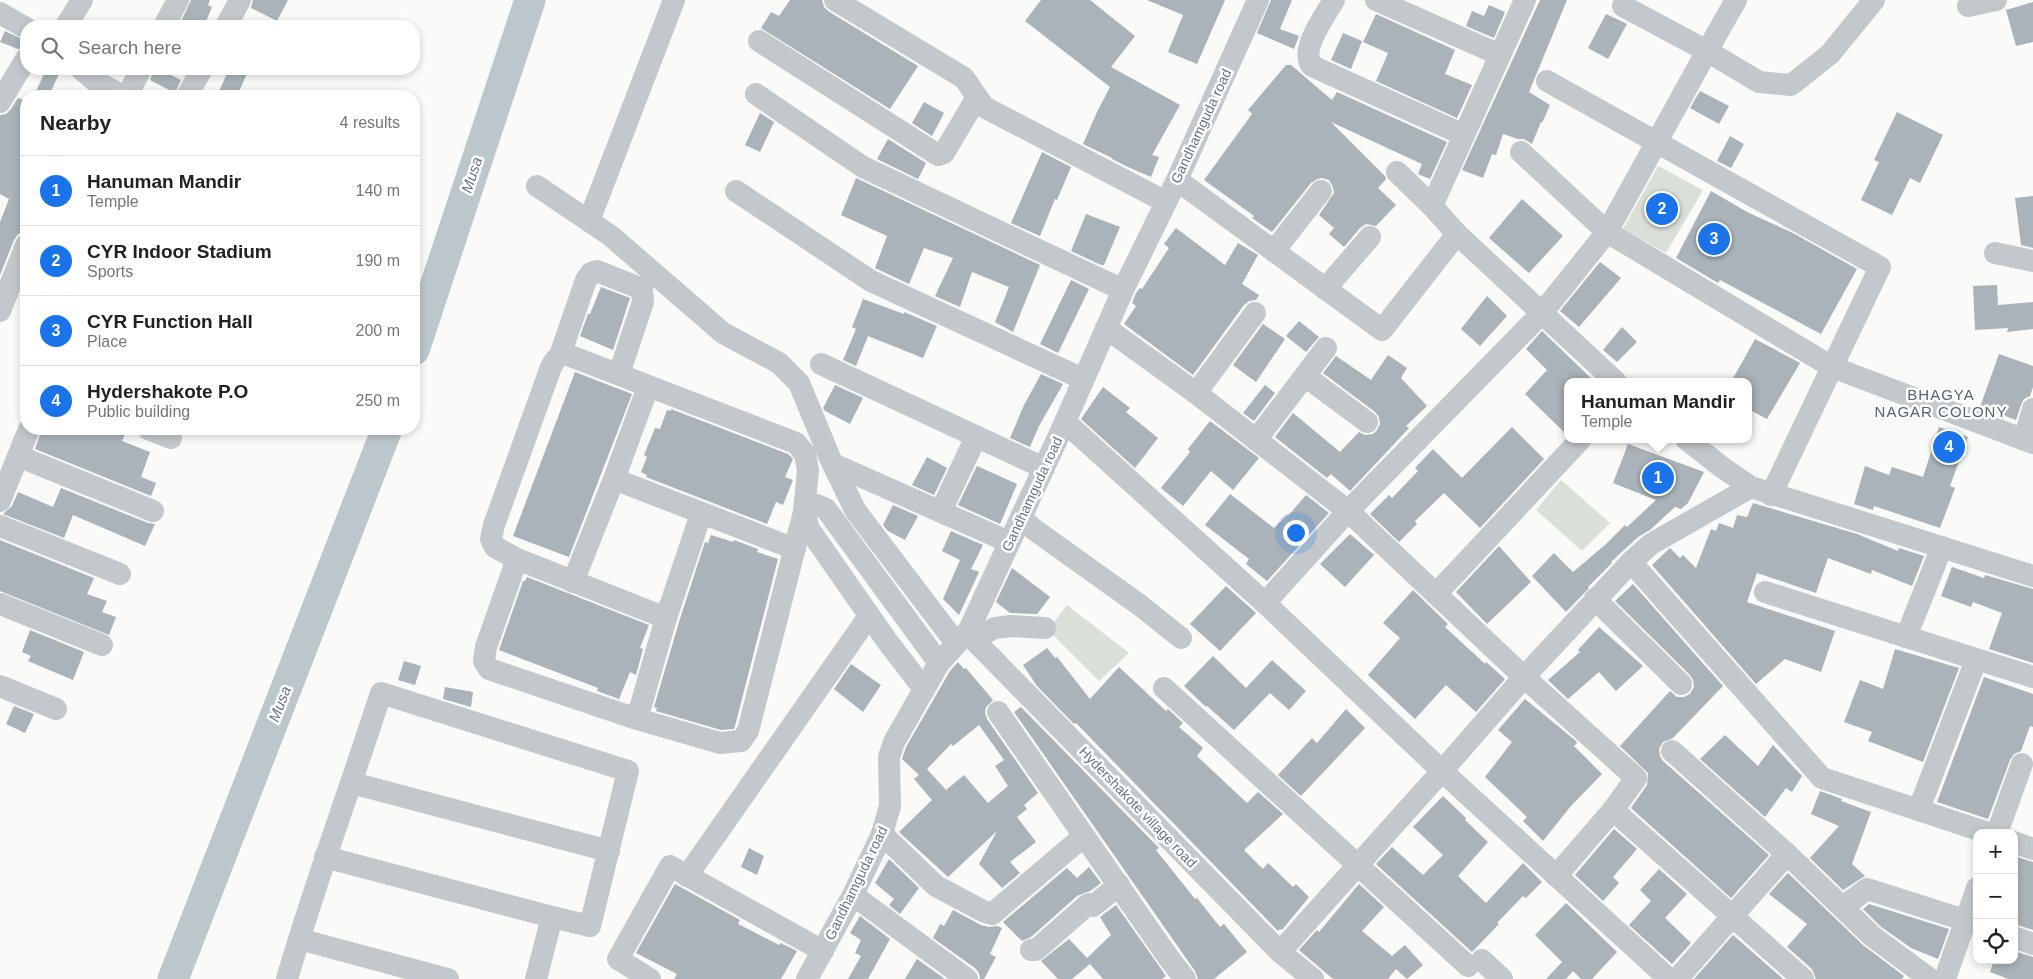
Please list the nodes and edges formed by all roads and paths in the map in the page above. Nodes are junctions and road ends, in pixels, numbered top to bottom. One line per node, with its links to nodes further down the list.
1 (82, 0): 16 (street)
2 (178, 0): 17 (street)
3 (240, 0): 18 (street)
4 (674, 0): 44 (street)
5 (835, 0): 32 (street)
6 (1258, 0): 38 (street, Gandhamguda road)
7 (1334, 0): 34 (street)
8 (1376, 0): 22 (street)
9 (1525, 0): 22 (street)
10 (1736, 0): 21 (street)
11 (1874, 0): 21 (street)
12 (1996, 0): 14 (street)
13 (1623, 6): 21 (street)
14 (1968, 6)
15 (0, 13): 19 (street)
16 (70, 20)
17 (167, 20)
18 (229, 20)
19 (20, 25)
20 (759, 41): 32 (street)
21 (1706, 51): 35 (street)
22 (1500, 55): 34 (street)
23 (20, 69): 33 (street)
24 (138, 75): 29 (street)
25 (199, 75): 30 (street)
26 (1547, 81): 35 (street)
27 (88, 82): 28 (street)
28 (108, 90)
29 (130, 90)
30 (190, 90)
31 (756, 94): 52 (street)
32 (977, 97): 42 (street)
33 (0, 102)
34 (1464, 135): 43 (street)
35 (1657, 143): 45 (street); 61 (street)
36 (1520, 152): 45 (street)
37 (1397, 172): 43 (street)
38 (1177, 180): 42 (street, Gandhamguda road); 48 (street)
39 (537, 186): 44 (street, Hydershakote village road)
40 (736, 191): 65 (street)
41 (1321, 191): 48 (street)
42 (1166, 202): 52 (street, Gandhamguda road)
43 (1432, 206): 46 (street)
44 (589, 222): 80 (street, Hydershakote village road)
45 (1607, 232): 56 (street); 61 (street)
46 (1457, 234): 51 (street); 56 (street)
47 (1370, 237): 51 (street)
48 (1274, 251): 51 (street)
49 (1995, 253): 50 (street)
50 (2033, 261)
51 (1325, 289)
52 (1123, 290): 57 (street, Gandhamguda road)
53 (18, 292): 54 (street)
54 (0, 312)
55 (1255, 313): 67 (street)
56 (1542, 313): 64 (street); 87 (street)
57 (1106, 328): 65 (street, Gandhamguda road); 67 (street)
58 (1326, 348): 63 (street)
59 (560, 355): 62 (street); 62 (street); 95 (street)
60 (821, 364): 73 (street)
61 (1832, 367): 76 (street); 83 (street)
62 (618, 374): 66 (street)
63 (1305, 376): 70 (street); 75 (street)
64 (1612, 378)
65 (1083, 379): 69 (street, Gandhamguda road)
66 (648, 387): 82 (street); 88 (street)
67 (1196, 394): 75 (street)
68 (2033, 409): 76 (street)
69 (1065, 422): 81 (street, Gandhamguda road); 103 (street)
70 (1366, 422)
71 (27, 435): 79 (street)
72 (164, 435): 74 (street)
73 (976, 437): 81 (street); 86 (street)
74 (172, 438)
75 (1256, 440): 87 (street)
76 (2029, 441)
77 (1577, 443): 101 (street)
78 (1691, 443): 83 (street)
79 (18, 456): 84 (street); 85 (street)
80 (833, 464): 86 (street); 108 (street, Hydershakote village road)
81 (1044, 468): 90 (street, Gandhamguda road)
82 (614, 479): 89 (street); 99 (street)
83 (1761, 491): 93 (street); 96 (street)
84 (0, 501)
85 (153, 511)
86 (941, 511): 92 (street)
87 (1348, 511): 101 (street); 103 (street)
88 (804, 512): 94 (street); 105 (street); 113 (street)
89 (701, 514): 94 (street); 106 (street)
90 (1021, 517): 92 (street, Gandhamguda road); 110 (street)
91 (0, 526): 97 (street)
92 (1010, 542): 108 (street, Gandhamguda road)
93 (1942, 547): 98 (street); 109 (street)
94 (795, 549): 122 (street)
95 (517, 559): 99 (street); 122 (street)
96 (1631, 562): 102 (street); 127 (street)
97 (120, 574)
98 (2033, 576)
99 (572, 582): 106 (street)
100 (1764, 592): 109 (street)
101 (1436, 594): 114 (street)
102 (1595, 599): 114 (street); 116 (street)
103 (1265, 603): 125 (street)
104 (0, 604): 111 (street)
105 (869, 616): 119 (street); 139 (street)
106 (666, 618): 122 (street)
107 (1044, 628): 108 (street)
108 (966, 637): 113 (street, Gandhamguda road); 152 (street, Hydershakote village road)
109 (1906, 637): 112 (street)
110 (1181, 638)
111 (102, 645)
112 (1976, 660): 115 (street); 127 (street)
113 (939, 663): 119 (street, Gandhamguda road)
114 (1524, 677): 125 (street); 128 (street)
115 (2033, 677)
116 (1681, 684)
117 (0, 686): 120 (street)
118 (1164, 688): 138 (street)
119 (924, 689): 131 (street, Gandhamguda road)
120 (56, 709)
121 (998, 712): 132 (street)
122 (637, 719)
123 (1672, 751): 136 (street)
124 (2022, 764): 130 (street)
125 (1442, 771): 138 (street); 140 (street)
126 (352, 783): 135 (street); 135 (street); 137 (street)
127 (1919, 809): 129 (street)
128 (1613, 810): 140 (street); 144 (street)
129 (1976, 829)
130 (1998, 829)
131 (882, 834): 132 (street); 142 (street, Gandhamguda road)
132 (1084, 836): 141 (street)
133 (2018, 843): 134 (street)
134 (2033, 849)
135 (609, 851): 145 (street)
136 (1787, 854): 143 (street); 144 (street)
137 (325, 857): 145 (street); 148 (street)
138 (1357, 864): 152 (street); 161 (street)
139 (686, 876): 150 (street); 157 (street)
140 (1556, 876): 162 (street)
141 (1119, 884): 151 (street); 160 (street)
142 (853, 895): 150 (street, Gandhamguda road); 159 (street)
143 (1843, 907): 146 (street); 165 (street)
144 (1733, 915): 163 (street); 164 (street)
145 (552, 917): 156 (street)
146 (1971, 922): 166 (street)
147 (2018, 938): 149 (street)
148 (298, 939): 154 (street); 155 (street)
149 (2033, 944)
150 (823, 950): 158 (street, Gandhamguda road)
151 (1031, 950)
152 (1280, 952): 153 (street, Hydershakote village road)
153 (1302, 976)
154 (287, 979)
155 (448, 979)
156 (536, 979)
157 (650, 979)
158 (807, 979)
159 (967, 979)
160 (1186, 979)
161 (1502, 979)
162 (1669, 979)
163 (1678, 979)
164 (1803, 979)
165 (1930, 979)
166 (1945, 979)

